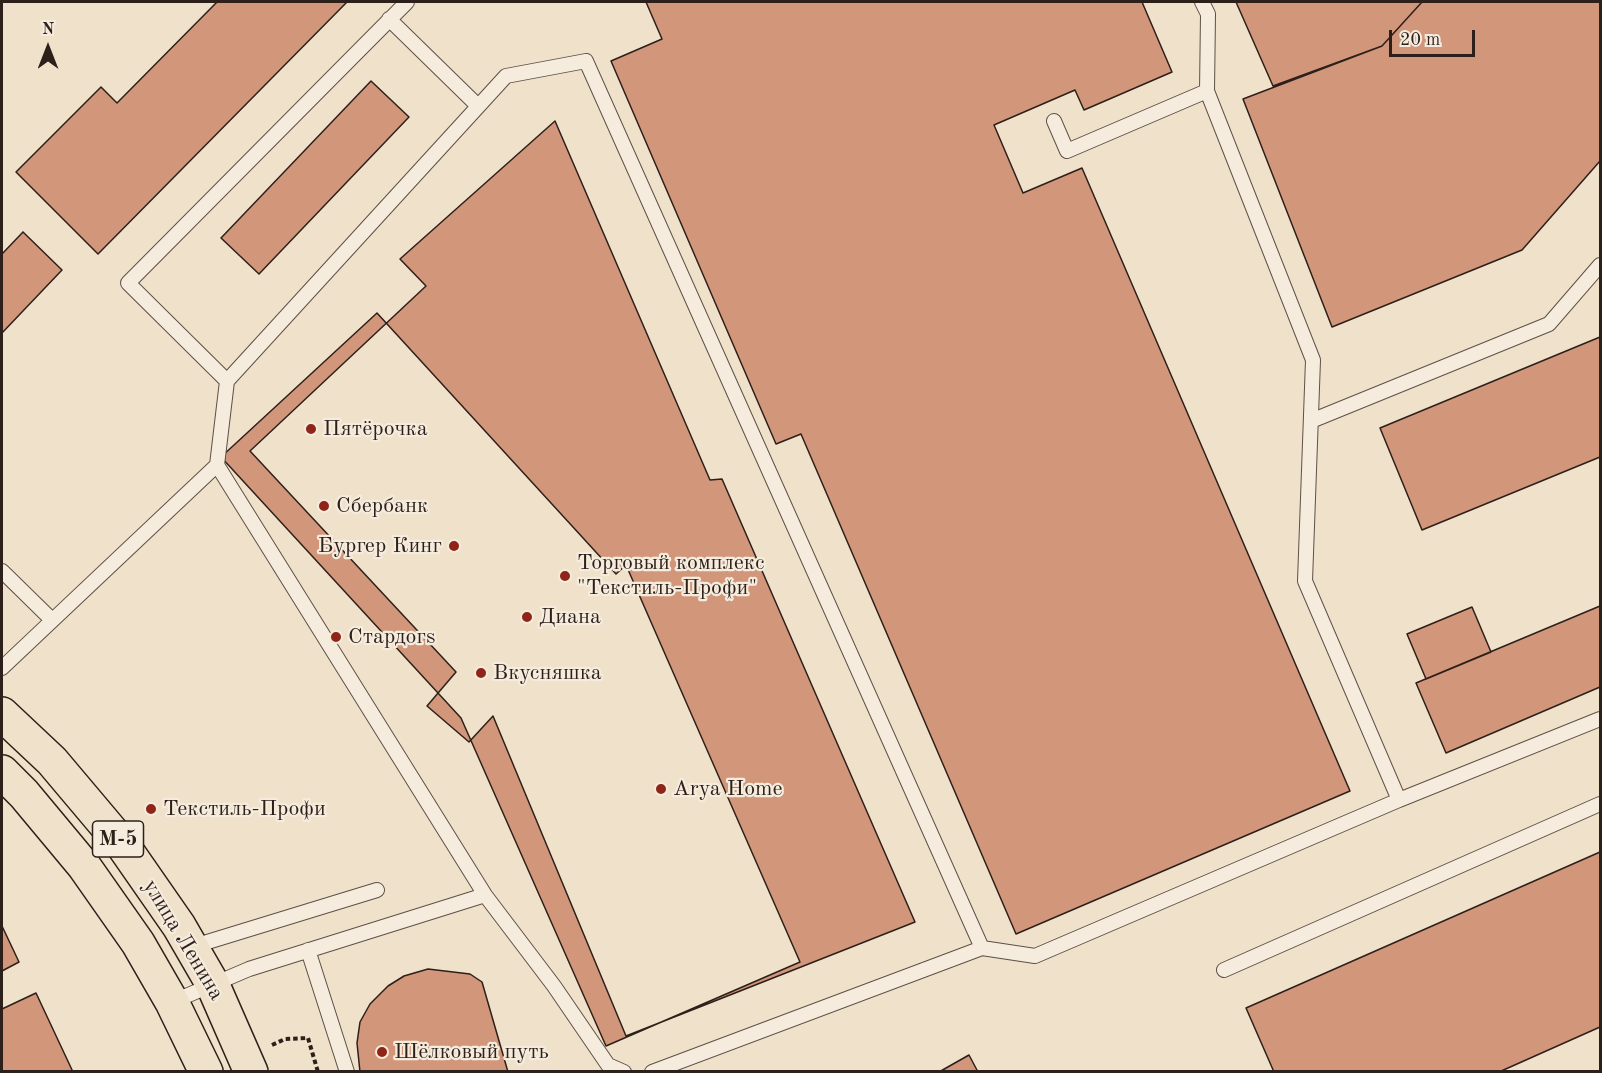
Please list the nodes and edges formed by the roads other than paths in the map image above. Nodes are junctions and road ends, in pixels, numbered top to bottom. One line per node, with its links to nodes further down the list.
1 (406, 2): 3 (lane)
2 (1202, 2): 4 (lane)
3 (389, 19): 5 (lane); 8 (lane)
4 (1207, 91): 6 (lane); 9 (lane)
5 (478, 106): 8 (lane); 22 (lane)
6 (1054, 121)
7 (1600, 265): 9 (lane)
8 (227, 381): 10 (lane)
9 (1311, 421): 17 (lane)
10 (217, 465): 12 (lane); 20 (lane)
11 (2, 571): 12 (lane)
12 (52, 620): 13 (lane)
13 (2, 668)
14 (2, 714): 21 (main road, улица Ленина / М-5)
15 (1600, 719): 17 (lane)
16 (2, 772): 26 (main road, улица Ленина / М-5)
17 (1399, 800): 22 (lane)
18 (1600, 804): 24 (lane)
19 (377, 890): 21 (lane)
20 (485, 895): 23 (lane); 30 (lane)
21 (192, 947): 25 (main road, улица Ленина / М-5)
22 (982, 948): 31 (lane)
23 (308, 950): 25 (lane); 29 (lane)
24 (1224, 970)
25 (212, 983): 26 (lane); 28 (main road, улица Ленина / М-5)
26 (172, 1002): 27 (main road, улица Ленина / М-5)
27 (206, 1071)
28 (251, 1071)
29 (347, 1071)
30 (624, 1071)
31 (652, 1071)

